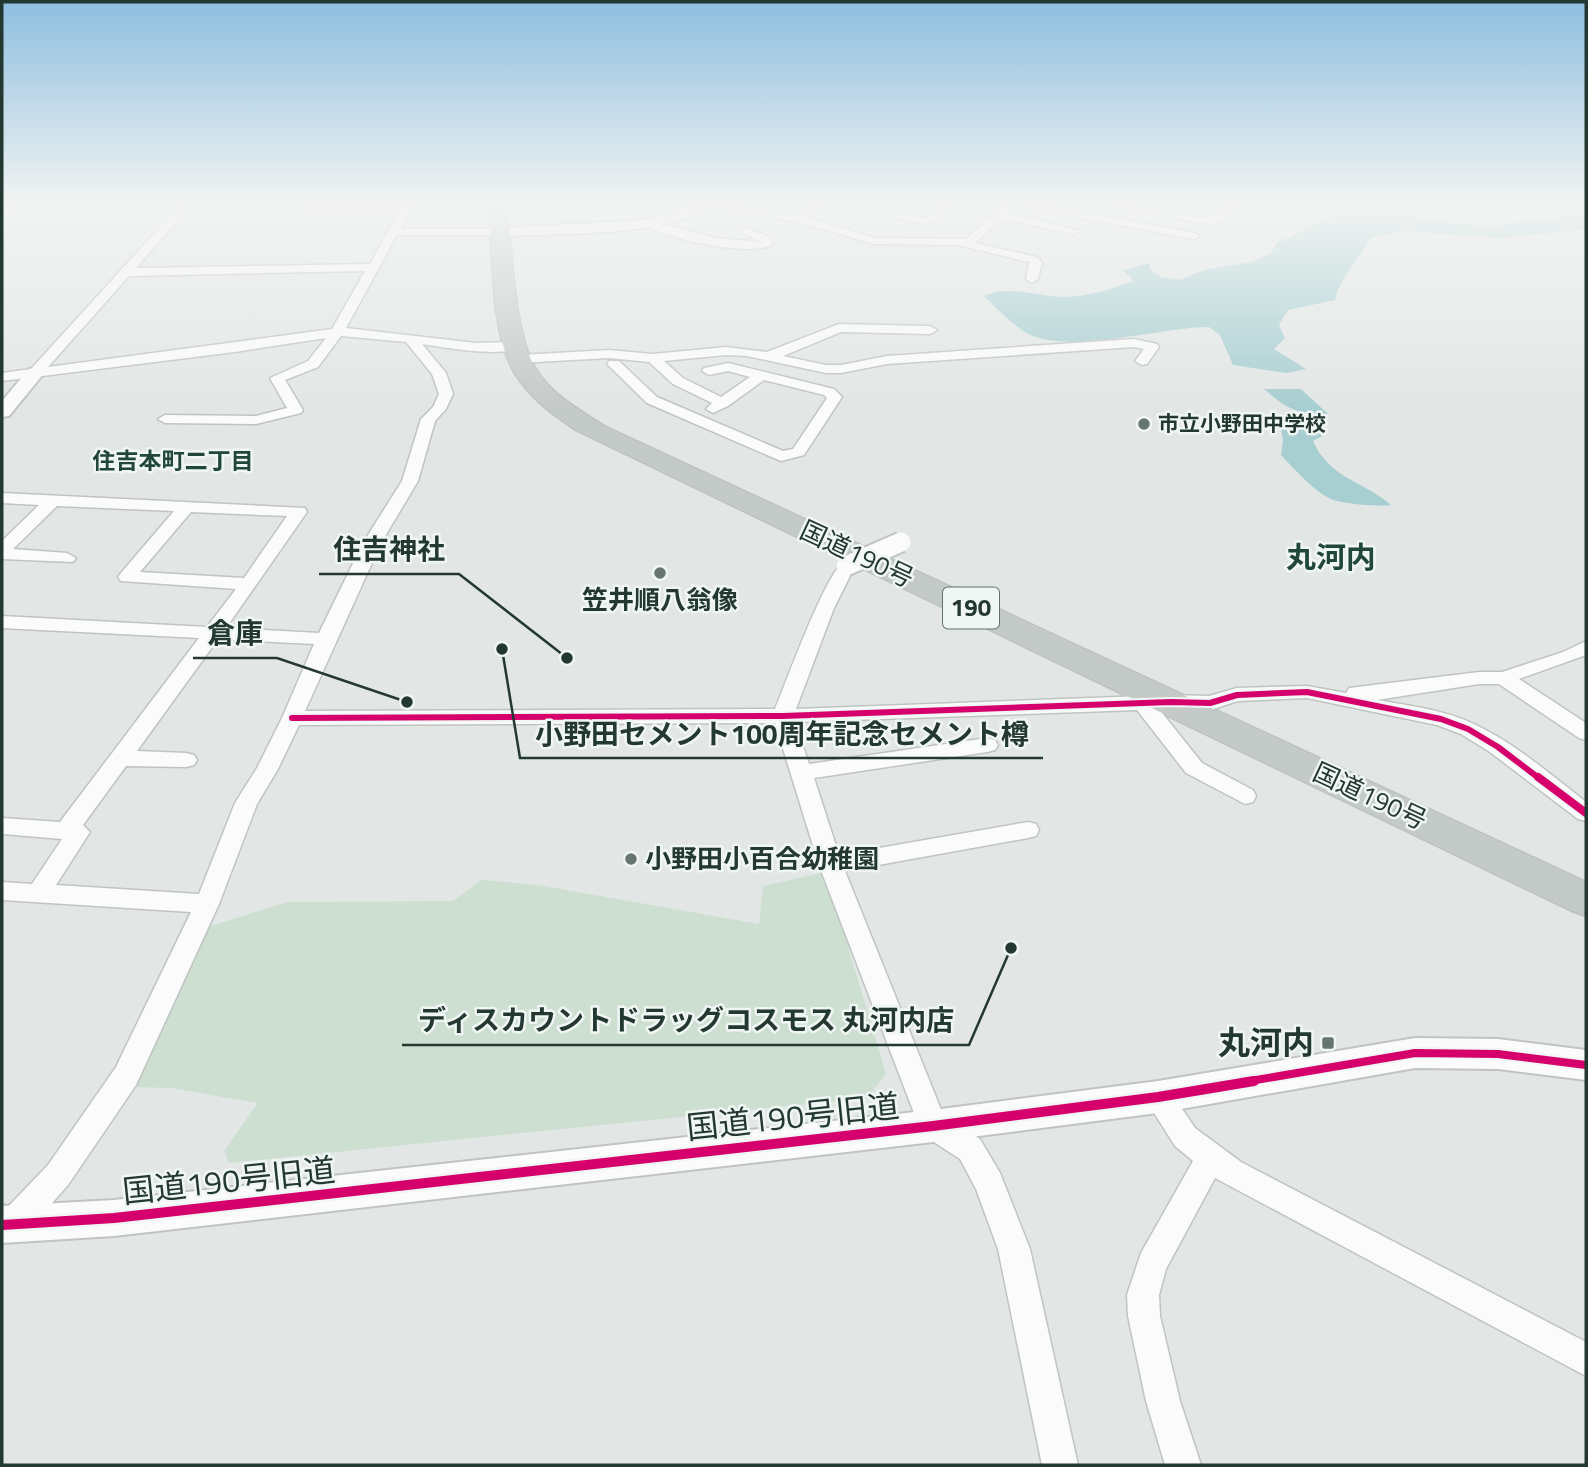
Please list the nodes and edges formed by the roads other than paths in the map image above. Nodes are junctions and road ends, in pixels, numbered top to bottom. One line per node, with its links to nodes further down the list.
1 (202, 270): 5 (street)
2 (372, 270): 8 (street)
3 (514, 270): 10 (highway, 国道190号 / 190)
4 (1034, 270): 6 (street)
5 (126, 272): 16 (street)
6 (1032, 279)
7 (930, 330): 11 (street)
8 (337, 332): 9 (street); 16 (street); 22 (street)
9 (411, 339): 10 (street); 33 (street)
10 (524, 354): 12 (street); 37 (highway, 国道190号 / 190); 38 (highway, 国道190号 / 190)
11 (771, 356): 12 (street); 13 (street)
12 (653, 358): 20 (street)
13 (1142, 361)
14 (614, 364): 23 (street)
15 (709, 371): 17 (street)
16 (35, 373): 18 (street); 19 (street)
17 (760, 376): 20 (street); 23 (street)
18 (2, 377)
19 (10, 397): 21 (street)
20 (723, 403): 23 (street)
21 (2, 412)
22 (165, 419)
23 (698, 419)
24 (2, 498): 25 (street)
25 (52, 500): 26 (street); 28 (street)
26 (186, 507): 30 (street); 30 (street)
27 (901, 542): 39 (street, bridge)
28 (2, 552): 29 (street)
29 (67, 558)
30 (249, 584): 32 (street)
31 (2, 622): 32 (street)
32 (211, 635): 33 (street); 43 (street)
33 (326, 639): 40 (street)
34 (1586, 647): 35 (street)
35 (1503, 678): 36 (street); 41 (street)
36 (1337, 697): 38 (street); 47 (street)
37 (1157, 702): 38 (street); 39 (street); 46 (street); 55 (highway, 国道190号 / 190)
38 (1210, 703): 52 (highway, 国道190号 / 190)
39 (783, 716): 40 (street); 45 (street)
40 (292, 718): 56 (street)
41 (1586, 733)
42 (987, 745): 45 (street)
43 (120, 758): 44 (street); 49 (street)
44 (186, 760)
45 (800, 773): 51 (street)
46 (1245, 796)
47 (1586, 813)
48 (2, 826): 49 (street)
49 (67, 830): 54 (street)
50 (1028, 830): 51 (street)
51 (831, 865): 59 (street)
52 (1586, 876)
53 (2, 891): 54 (street)
54 (38, 894): 56 (street)
55 (1586, 900)
56 (207, 904): 61 (street)
57 (1586, 1065): 58 (street, 国道190号旧道)
58 (1158, 1097): 59 (street, 国道190号旧道); 60 (street)
59 (933, 1126): 61 (street, 国道190号旧道); 63 (street)
60 (1210, 1159): 62 (street); 64 (street)
61 (5, 1230)
62 (1586, 1360)
63 (1060, 1465)
64 (1183, 1465)

